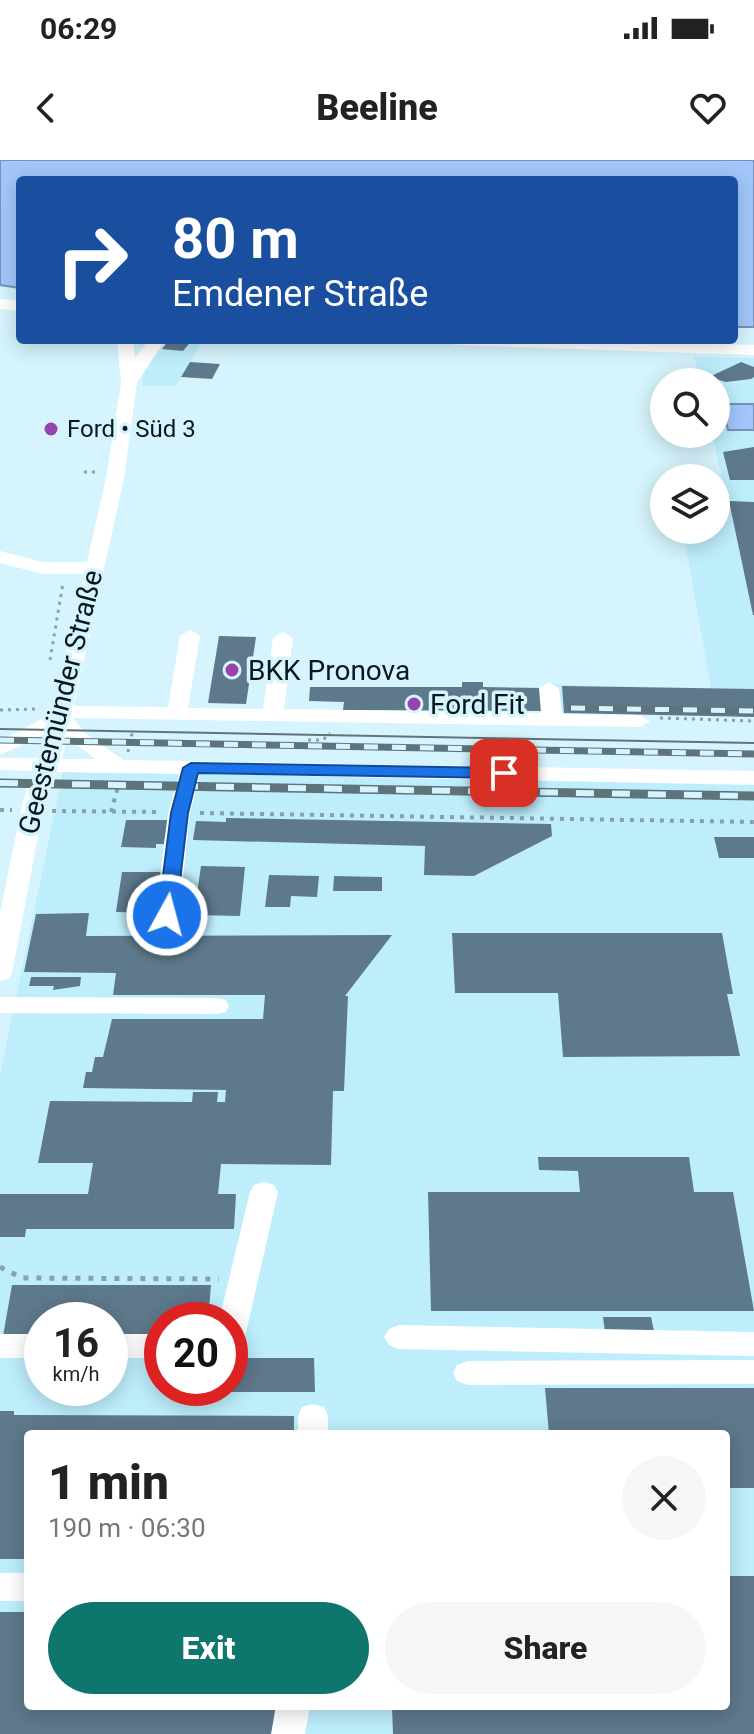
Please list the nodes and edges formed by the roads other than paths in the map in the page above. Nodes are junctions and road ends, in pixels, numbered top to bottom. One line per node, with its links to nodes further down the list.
1 (125, 344): 5 (street, Geestemünder Straße)
2 (154, 344): 5 (street, Geestemünder Straße)
3 (575, 344): 4 (street)
4 (754, 350)
5 (129, 383): 7 (street, Geestemünder Straße)
6 (89, 494): 7 (street)
7 (112, 494): 10 (street, Geestemünder Straße)
8 (0, 557): 10 (street)
9 (0, 568): 10 (street)
10 (91, 577): 14 (street, Geestemünder Straße)
11 (190, 636): 15 (street)
12 (283, 638): 16 (street)
13 (549, 688): 17 (street)
14 (62, 714): 15 (street); 19 (street); 21 (street, Geestemünder Straße); 22 (street)
15 (177, 714): 16 (street)
16 (273, 715): 17 (street)
17 (552, 720): 18 (street)
18 (640, 721)
19 (0, 749)
20 (0, 764): 21 (street)
21 (50, 765): 22 (street); 26 (street, Geestemünder Straße)
22 (118, 766): 23 (street)
23 (191, 768): 24 (street); 25 (street)
24 (754, 778)
25 (167, 915)
26 (0, 973)
27 (0, 1005): 28 (street)
28 (217, 1006)
29 (264, 1192): 30 (street)
30 (239, 1302)
31 (399, 1337): 32 (street)
32 (754, 1344)
33 (0, 1346): 34 (street)
34 (24, 1346)
35 (754, 1372): 36 (street)
36 (468, 1373)
37 (0, 1587): 38 (street)
38 (24, 1587)
39 (292, 1710): 40 (street)
40 (288, 1734)

